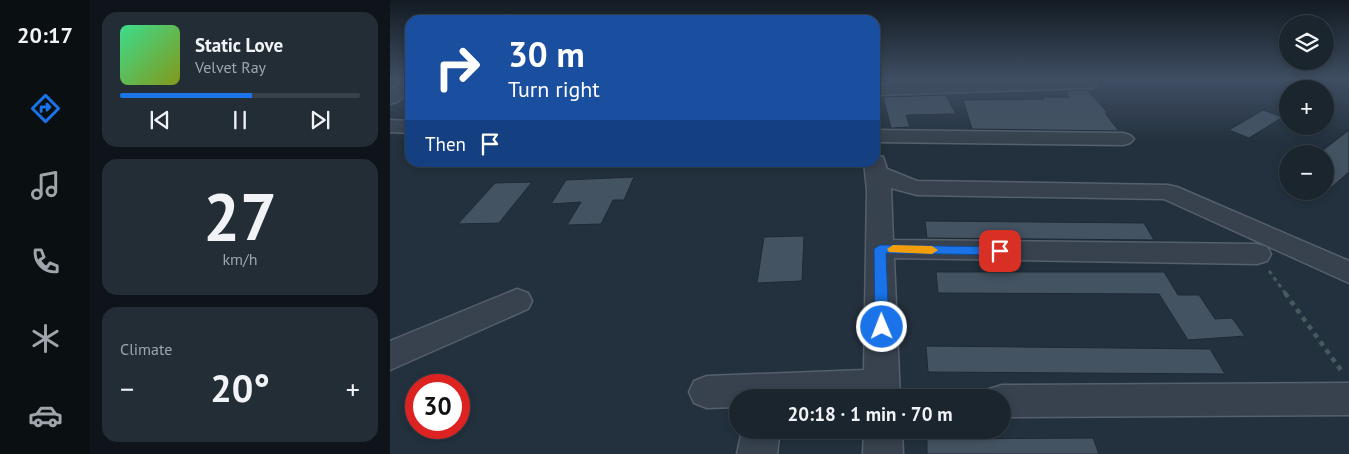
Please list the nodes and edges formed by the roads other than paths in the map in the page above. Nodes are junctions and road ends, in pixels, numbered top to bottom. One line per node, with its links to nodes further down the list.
1 (390, 126): 2 (street)
2 (405, 128)
3 (880, 136): 4 (street)
4 (1123, 139)
5 (875, 167): 6 (street); 7 (street)
6 (917, 188): 7 (street); 10 (street)
7 (880, 207): 8 (street)
8 (880, 249): 9 (street); 14 (street)
9 (1257, 254)
10 (1349, 273)
11 (517, 301): 12 (street)
12 (390, 356)
13 (1346, 387): 17 (street)
14 (883, 389)
15 (708, 392): 16 (street)
16 (729, 393)
17 (1011, 401)
18 (760, 439): 20 (street)
19 (883, 439): 21 (street)
20 (757, 454)
21 (883, 454)

